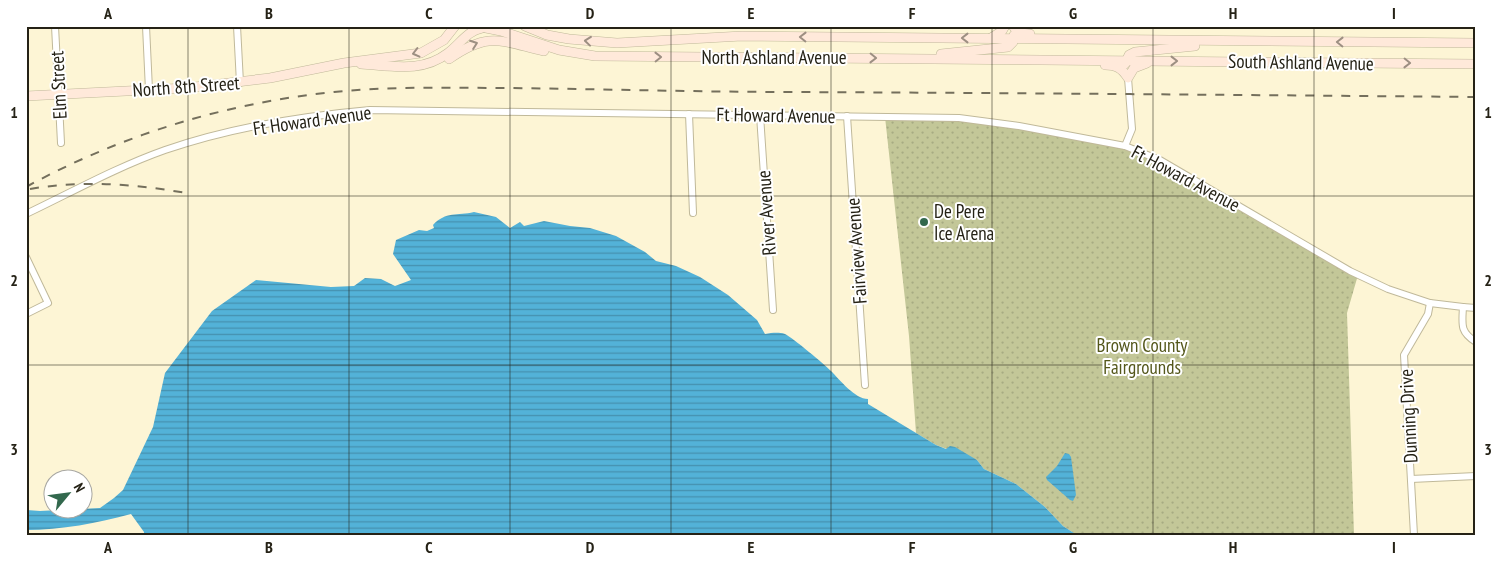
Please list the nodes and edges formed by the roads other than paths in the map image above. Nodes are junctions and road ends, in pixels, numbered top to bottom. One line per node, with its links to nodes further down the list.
1 (55, 26): 26 (street, Elm Street)
2 (146, 26): 25 (street)
3 (237, 26): 24 (street)
4 (455, 26): 20 (main road, North 8th Street, one-way to 20)
5 (525, 26): 9 (main road, North Ashland Avenue, one-way to 5)
6 (1005, 26): 9 (main road)
7 (1013, 26): 10 (main road); 12 (main road)
8 (484, 27): 15 (main road); 21 (main road, North 8th Street)
9 (991, 38): 10 (main road, North Ashland Avenue)
10 (1014, 39): 11 (main road, North Ashland Avenue); 16 (main road)
11 (1128, 40): 12 (main road, South Ashland Avenue)
12 (1192, 40): 13 (main road, South Ashland Avenue)
13 (1210, 41): 14 (main road, South Ashland Avenue, one-way to 13); 18 (main road)
14 (1476, 43)
15 (559, 50): 16 (main road, North Ashland Avenue, one-way to 16); 21 (main road, North Ashland Avenue, one-way to 15)
16 (916, 58): 17 (main road, North Ashland Avenue)
17 (977, 59): 18 (main road, North Ashland Avenue); 23 (main road)
18 (1126, 60): 19 (main road, South Ashland Avenue); 23 (main road)
19 (1157, 61): 22 (main road, South Ashland Avenue, one-way to 22); 23 (main road)
20 (344, 64): 21 (main road, North 8th Street); 24 (main road, North 8th Street)
21 (431, 64)
22 (1476, 64)
23 (1126, 75): 32 (street)
24 (240, 83): 25 (main road, North 8th Street)
25 (149, 90): 26 (main road, North 8th Street)
26 (58, 94): 27 (main road, North 8th Street); 31 (street, Elm Street)
27 (26, 96)
28 (689, 114): 29 (street, Ft Howard Avenue); 33 (street); 34 (street, Ft Howard Avenue)
29 (760, 115): 30 (street, Ft Howard Avenue); 39 (street, River Avenue)
30 (847, 116): 32 (street, Ft Howard Avenue); 42 (street, Fairview Avenue)
31 (61, 143)
32 (1125, 146): 36 (street, Ft Howard Avenue)
33 (693, 213)
34 (26, 214)
35 (26, 257): 40 (street)
36 (1430, 304): 37 (street, Ft Howard Avenue); 44 (street, Dunning Drive)
37 (1463, 307): 38 (street, Ft Howard Avenue); 41 (street)
38 (1476, 308)
39 (773, 310)
40 (26, 314)
41 (1476, 342)
42 (865, 385)
43 (1476, 476): 44 (street)
44 (1411, 479): 45 (street, Dunning Drive)
45 (1414, 535)

